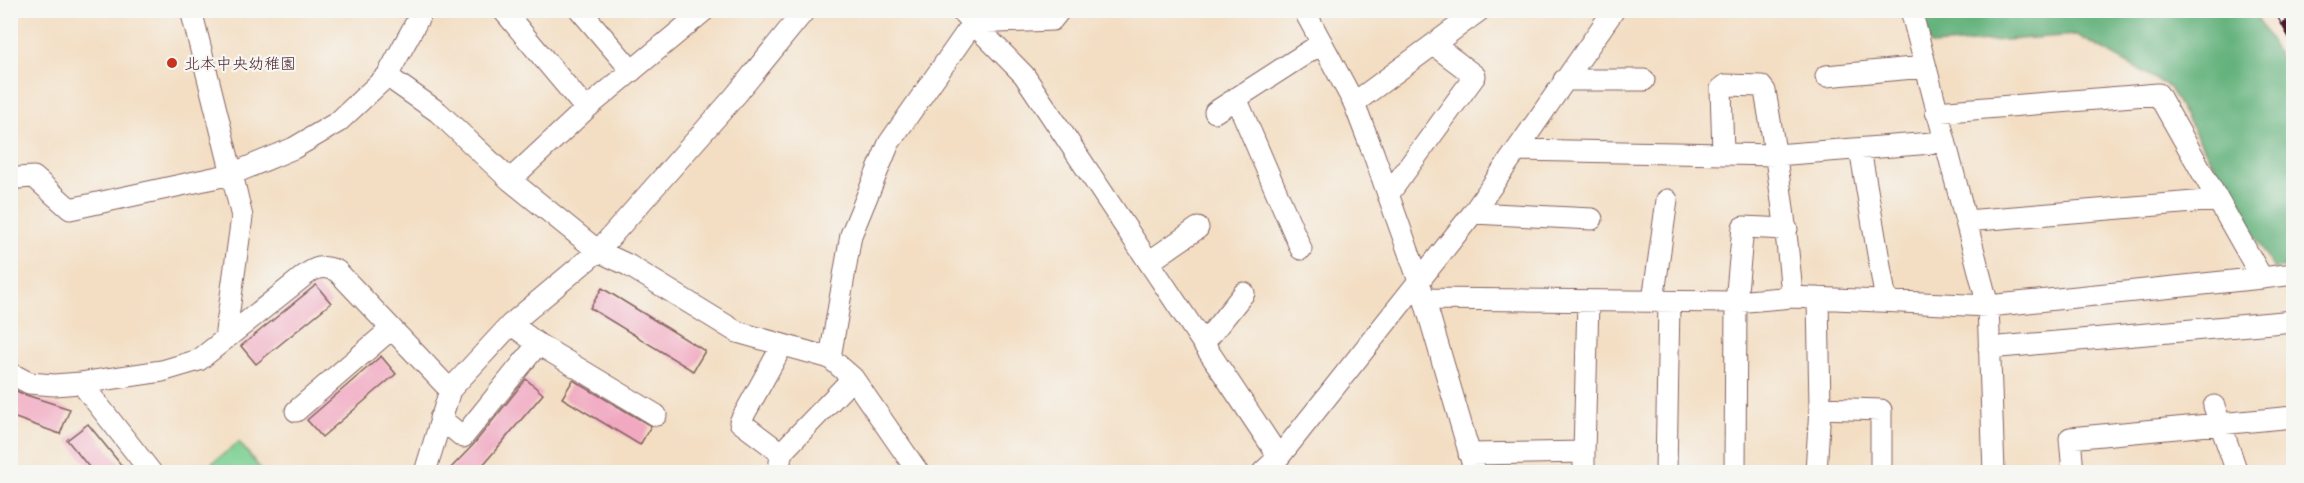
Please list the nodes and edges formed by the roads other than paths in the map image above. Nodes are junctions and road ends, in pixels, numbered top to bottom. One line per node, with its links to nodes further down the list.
1 (191, 10): 32 (street)
2 (423, 10): 18 (street)
3 (503, 10): 24 (street)
4 (580, 10): 17 (street)
5 (705, 10): 17 (street)
6 (805, 10): 44 (street)
7 (1060, 10): 13 (street)
8 (1304, 10): 14 (street)
9 (1480, 10): 15 (street)
10 (1629, 10): 12 (street)
11 (1911, 10): 16 (street)
12 (1614, 11): 20 (street)
13 (967, 17): 45 (street); 65 (street)
14 (1322, 44): 22 (street); 23 (street)
15 (1434, 45): 23 (street); 35 (street)
16 (1924, 67): 19 (street); 26 (street)
17 (632, 71): 24 (street)
18 (387, 76): 32 (street); 33 (street)
19 (1826, 76)
20 (1564, 80): 21 (street); 29 (street)
21 (1644, 80)
22 (1236, 98): 25 (street); 43 (street)
23 (1354, 103): 35 (street)
24 (586, 110): 33 (street)
25 (1215, 112)
26 (1936, 112): 27 (street); 37 (street)
27 (1945, 142): 28 (street); 40 (street)
28 (1860, 149): 31 (street); 54 (street)
29 (1518, 150): 30 (street); 38 (street)
30 (1723, 153): 31 (street); 31 (street)
31 (1776, 154): 42 (street)
32 (232, 174): 34 (street); 60 (street)
33 (510, 180): 44 (street)
34 (10, 182)
35 (1388, 195): 48 (street)
36 (1667, 200): 53 (street)
37 (2218, 200): 40 (street); 47 (street)
38 (1473, 213): 39 (street); 48 (street)
39 (1592, 219)
40 (1965, 222): 56 (street)
41 (1198, 228): 45 (street)
42 (1787, 229): 50 (street); 55 (street)
43 (1301, 249)
44 (598, 251): 58 (street); 63 (street)
45 (1149, 262): 61 (street)
46 (2294, 274): 47 (street)
47 (2262, 278): 56 (street)
48 (1421, 290): 52 (street); 76 (street); 79 (street)
49 (1244, 293): 61 (street)
50 (1792, 297): 51 (street); 55 (street)
51 (1818, 298): 54 (street); 70 (street)
52 (1588, 301): 53 (street); 77 (street)
53 (1661, 301): 55 (street); 84 (street)
54 (1886, 301): 56 (street)
55 (1736, 302): 85 (street)
56 (1988, 306): 64 (street)
57 (2294, 321): 64 (street)
58 (511, 324): 62 (street); 69 (street)
59 (391, 329): 60 (street); 69 (street); 71 (street)
60 (225, 339): 68 (street)
61 (1204, 343): 76 (street)
62 (538, 344): 72 (street); 75 (street)
63 (782, 346): 65 (street); 78 (street)
64 (1989, 348): 88 (street)
65 (830, 358): 67 (street)
66 (10, 373): 68 (street)
67 (853, 378): 78 (street); 82 (street)
68 (81, 383): 80 (street)
69 (450, 390): 75 (street)
70 (1820, 408): 86 (street); 87 (street)
71 (296, 411)
72 (656, 415)
73 (2217, 415): 74 (street); 89 (street); 90 (street)
74 (2294, 417)
75 (440, 418): 81 (street)
76 (1280, 457): 83 (street)
77 (1584, 462): 79 (street)
78 (780, 463)
79 (1472, 463)
80 (151, 472)
81 (425, 472)
82 (918, 472)
83 (1263, 472)
84 (1666, 472)
85 (1735, 472)
86 (1816, 472)
87 (1881, 472)
88 (1994, 472)
89 (2073, 472)
90 (2237, 472)

